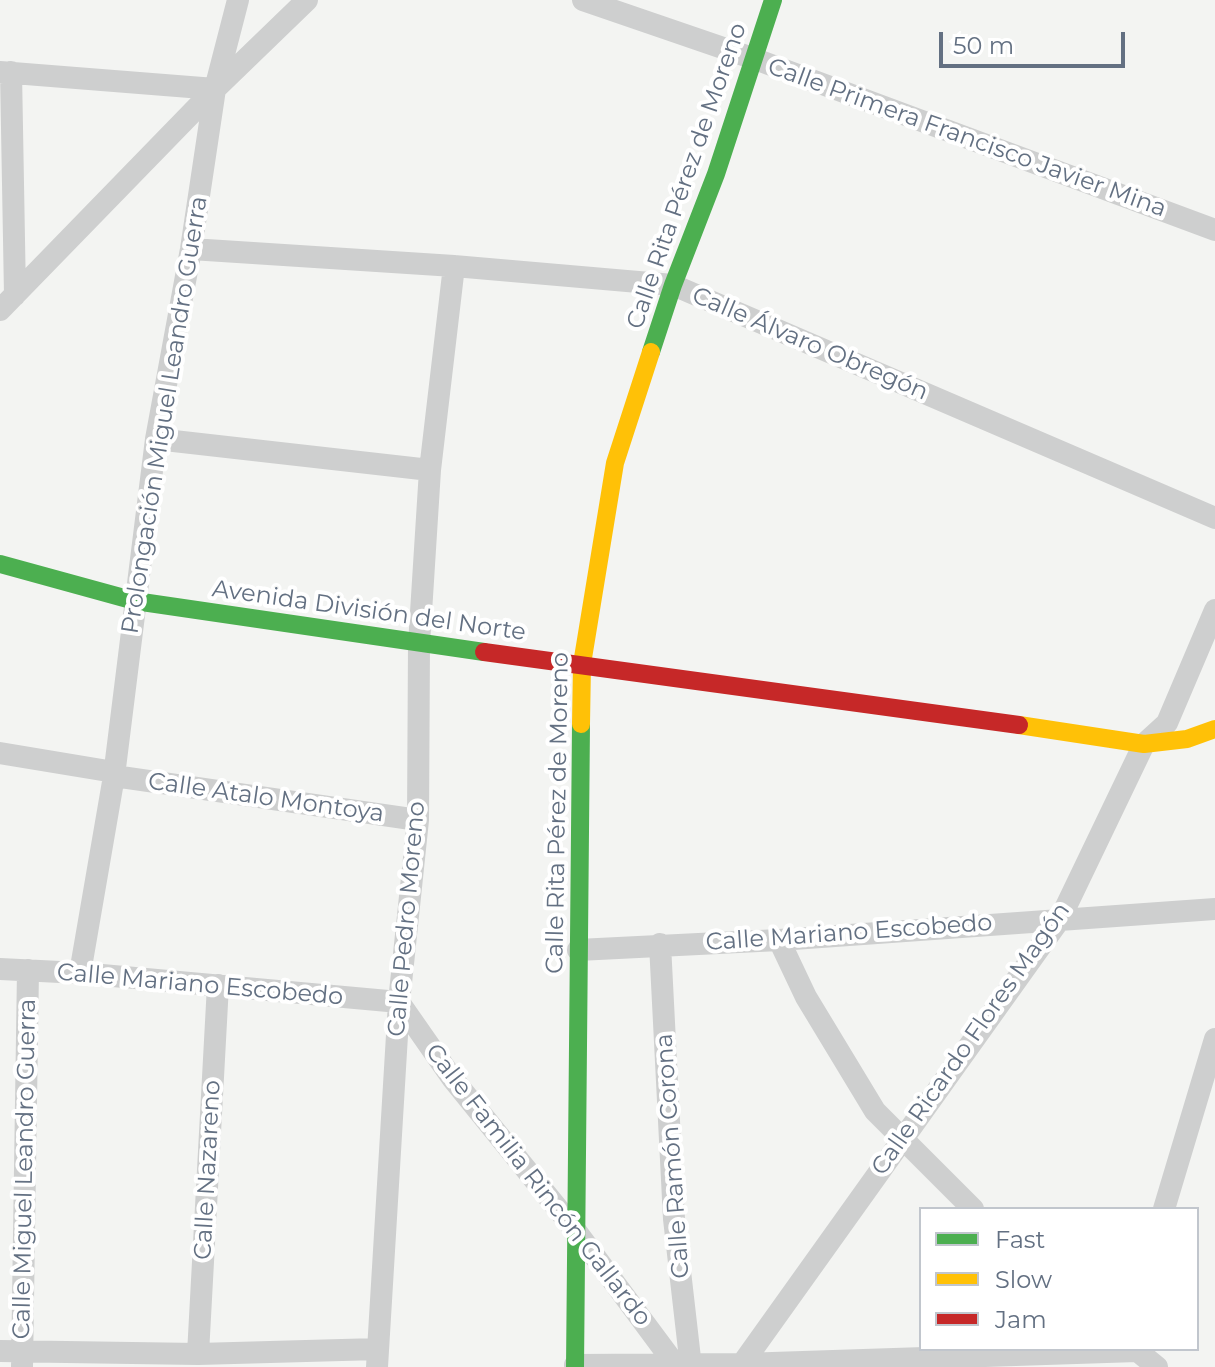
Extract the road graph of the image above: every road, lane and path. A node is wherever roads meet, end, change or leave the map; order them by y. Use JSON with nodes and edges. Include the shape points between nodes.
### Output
{"nodes":[{"id":1,"x":238,"y":0,"type":"edge"},
{"id":2,"x":307,"y":0,"type":"edge"},
{"id":3,"x":583,"y":0,"type":"edge"},
{"id":4,"x":773,"y":0,"type":"edge"},
{"id":5,"x":755,"y":59,"type":"junction"},
{"id":6,"x":6,"y":72,"type":"edge"},
{"id":7,"x":215,"y":89,"type":"junction"},
{"id":8,"x":1215,"y":230,"type":"edge"},
{"id":9,"x":191,"y":249,"type":"junction"},
{"id":10,"x":454,"y":266,"type":"junction"},
{"id":11,"x":673,"y":285,"type":"junction"},
{"id":12,"x":7,"y":302,"type":"edge"},
{"id":13,"x":156,"y":439,"type":"junction"},
{"id":14,"x":430,"y":470,"type":"junction"},
{"id":15,"x":1215,"y":518,"type":"edge"},
{"id":16,"x":0,"y":564,"type":"edge"},
{"id":17,"x":135,"y":601,"type":"junction"},
{"id":18,"x":1215,"y":610,"type":"edge"},
{"id":19,"x":419,"y":644,"type":"junction"},
{"id":20,"x":582,"y":664,"type":"junction"},
{"id":21,"x":1176,"y":721,"type":"junction"},
{"id":22,"x":1215,"y":729,"type":"edge"},
{"id":23,"x":1115,"y":738,"type":"junction"},
{"id":24,"x":1144,"y":744,"type":"junction"},
{"id":25,"x":0,"y":753,"type":"edge"},
{"id":26,"x":114,"y":774,"type":"junction"},
{"id":27,"x":418,"y":820,"type":"junction"},
{"id":28,"x":1215,"y":909,"type":"edge"},
{"id":29,"x":1060,"y":919,"type":"junction"},
{"id":30,"x":779,"y":940,"type":"junction"},
{"id":31,"x":660,"y":944,"type":"junction"},
{"id":32,"x":578,"y":950,"type":"junction"},
{"id":33,"x":0,"y":969,"type":"edge"},
{"id":34,"x":28,"y":970,"type":"junction"},
{"id":35,"x":80,"y":973,"type":"junction"},
{"id":36,"x":218,"y":985,"type":"junction"},
{"id":37,"x":399,"y":1002,"type":"junction"},
{"id":38,"x":1215,"y":1039,"type":"edge"},
{"id":39,"x":1206,"y":1104,"type":"edge"},
{"id":40,"x":904,"y":1139,"type":"junction"},
{"id":41,"x":971,"y":1207,"type":"edge"},
{"id":42,"x":1165,"y":1207,"type":"edge"},
{"id":43,"x":576,"y":1231,"type":"junction"},
{"id":44,"x":0,"y":1351,"type":"edge"},
{"id":45,"x":1110,"y":1351,"type":"edge"},
{"id":46,"x":1137,"y":1351,"type":"edge"},
{"id":47,"x":198,"y":1354,"type":"junction"},
{"id":48,"x":377,"y":1358,"type":"edge"},
{"id":49,"x":23,"y":1360,"type":"edge"},
{"id":50,"x":684,"y":1365,"type":"edge"},
{"id":51,"x":741,"y":1365,"type":"edge"},
{"id":52,"x":575,"y":1366,"type":"edge"},
{"id":53,"x":1157,"y":1367,"type":"edge"}],
"edges":[{"from":1,"to":7,"type":"street","name":"Prolongación Miguel Leandro Guerra"},
{"from":2,"to":7,"type":"street"},
{"from":3,"to":5,"type":"street","name":"Calle Primera Francisco Javier Mina"},
{"from":4,"to":5,"type":"street","name":"Calle Rita Pérez de Moreno"},
{"from":5,"to":8,"type":"street","name":"Calle Primera Francisco Javier Mina"},
{"from":5,"to":11,"type":"street","name":"Calle Rita Pérez de Moreno"},
{"from":6,"to":7,"type":"street"},
{"from":6,"to":12,"type":"street"},
{"from":7,"to":9,"type":"street","name":"Prolongación Miguel Leandro Guerra"},
{"from":7,"to":12,"type":"street"},
{"from":9,"to":10,"type":"street","name":"Calle Álvaro Obregón"},
{"from":9,"to":13,"type":"street","name":"Prolongación Miguel Leandro Guerra"},
{"from":10,"to":11,"type":"street","name":"Calle Álvaro Obregón"},
{"from":10,"to":14,"type":"street","name":"Calle Pedro Moreno"},
{"from":11,"to":15,"type":"street","name":"Calle Álvaro Obregón"},
{"from":11,"to":20,"type":"street","name":"Calle Rita Pérez de Moreno","via":[[615,463]]},
{"from":13,"to":14,"type":"street"},
{"from":13,"to":17,"type":"street","name":"Prolongación Miguel Leandro Guerra"},
{"from":14,"to":19,"type":"street","name":"Calle Pedro Moreno"},
{"from":16,"to":17,"type":"street","name":"Avenida División del Norte"},
{"from":17,"to":19,"type":"street","name":"Avenida División del Norte"},
{"from":17,"to":26,"type":"street","name":"Prolongación Miguel Leandro Guerra"},
{"from":18,"to":21,"type":"street","name":"Calle Ricardo Flores Magón"},
{"from":19,"to":20,"type":"street","name":"Avenida División del Norte"},
{"from":19,"to":27,"type":"street","name":"Calle Pedro Moreno"},
{"from":20,"to":23,"type":"street","name":"Avenida División del Norte"},
{"from":20,"to":32,"type":"street","name":"Calle Rita Pérez de Moreno"},
{"from":21,"to":23,"type":"street","name":"Avenida División del Norte"},
{"from":21,"to":24,"type":"street","name":"Calle Ricardo Flores Magón"},
{"from":22,"to":24,"type":"street","name":"Avenida División del Norte"},
{"from":23,"to":24,"type":"street","name":"Avenida División del Norte"},
{"from":24,"to":29,"type":"street","name":"Calle Ricardo Flores Magón"},
{"from":25,"to":26,"type":"street","name":"Calle Atalo Montoya"},
{"from":26,"to":27,"type":"street","name":"Calle Atalo Montoya"},
{"from":26,"to":35,"type":"street","name":"Prolongación Miguel Leandro Guerra"},
{"from":27,"to":37,"type":"street","name":"Calle Pedro Moreno"},
{"from":28,"to":29,"type":"street","name":"Calle Mariano Escobedo"},
{"from":29,"to":30,"type":"street","name":"Calle Mariano Escobedo"},
{"from":29,"to":40,"type":"street","name":"Calle Ricardo Flores Magón"},
{"from":30,"to":31,"type":"street","name":"Calle Mariano Escobedo"},
{"from":30,"to":40,"type":"street","via":[[806,997],[875,1111]]},
{"from":31,"to":32,"type":"street","name":"Calle Mariano Escobedo"},
{"from":31,"to":50,"type":"street","name":"Calle Ramón Corona"},
{"from":32,"to":43,"type":"street","name":"Calle Rita Pérez de Moreno"},
{"from":33,"to":34,"type":"street","name":"Calle Mariano Escobedo"},
{"from":34,"to":35,"type":"street","name":"Calle Mariano Escobedo"},
{"from":34,"to":49,"type":"street","name":"Calle Miguel Leandro Guerra"},
{"from":35,"to":36,"type":"street","name":"Calle Mariano Escobedo"},
{"from":36,"to":37,"type":"street","name":"Calle Mariano Escobedo"},
{"from":36,"to":47,"type":"street","name":"Calle Nazareno"},
{"from":37,"to":43,"type":"street","name":"Calle Familia Rincón Gallardo","via":[[452,1078]]},
{"from":37,"to":48,"type":"street","name":"Calle Pedro Moreno"},
{"from":38,"to":39,"type":"street"},
{"from":39,"to":42,"type":"street"},
{"from":40,"to":41,"type":"street"},
{"from":40,"to":51,"type":"street","name":"Calle Ricardo Flores Magón"},
{"from":43,"to":50,"type":"street","name":"Calle Familia Rincón Gallardo"},
{"from":43,"to":52,"type":"street","name":"Calle Rita Pérez de Moreno"},
{"from":44,"to":49,"type":"street"},
{"from":45,"to":51,"type":"street"},
{"from":46,"to":53,"type":"street"},
{"from":47,"to":48,"type":"street"},
{"from":47,"to":49,"type":"street"},
{"from":50,"to":51,"type":"street"},
{"from":50,"to":52,"type":"street"}]}
